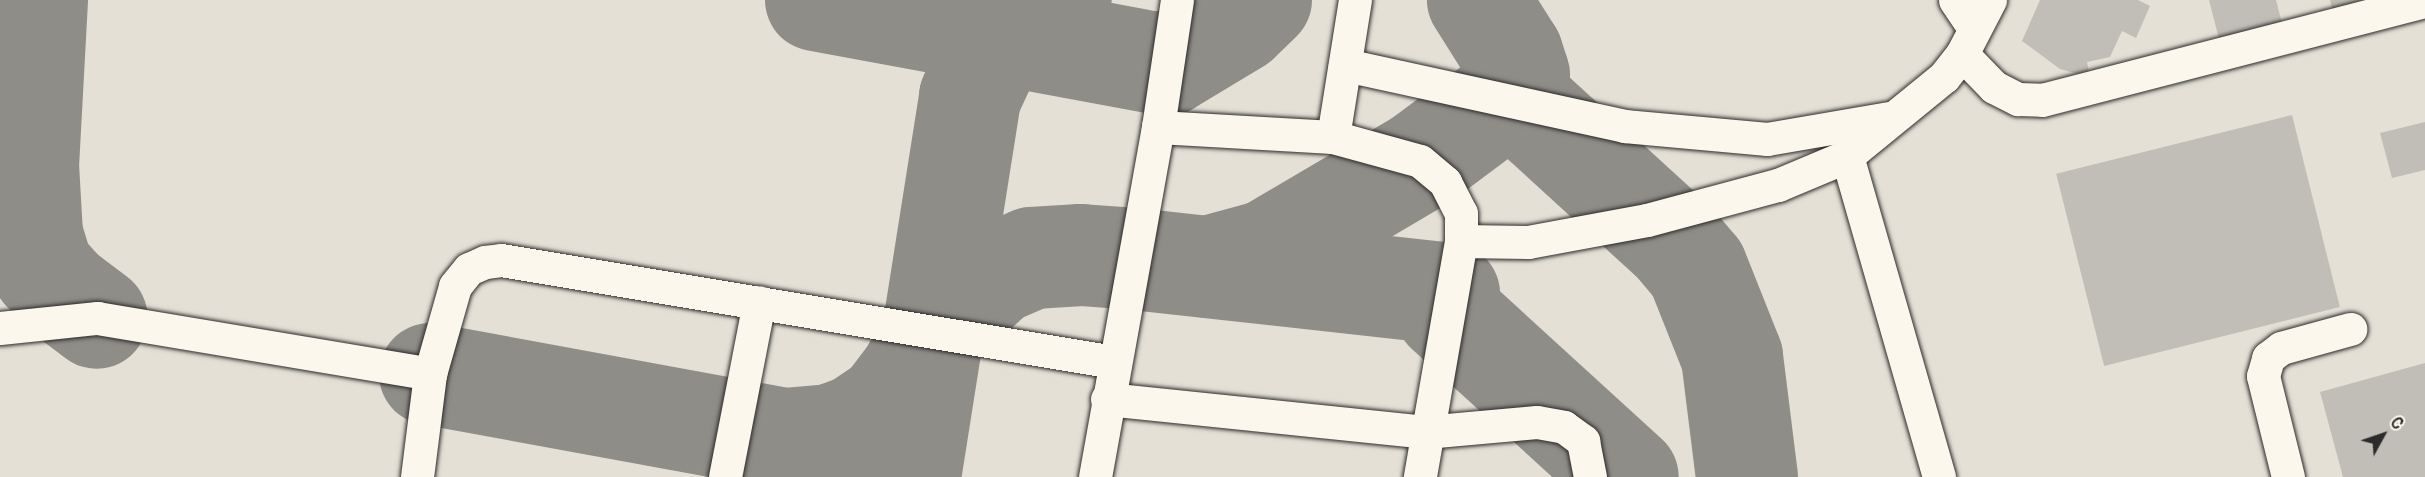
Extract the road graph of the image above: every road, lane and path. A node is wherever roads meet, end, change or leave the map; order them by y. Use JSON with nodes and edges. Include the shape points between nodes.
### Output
{"nodes":[{"id":1,"x":1177,"y":0,"type":"edge"},
{"id":2,"x":1355,"y":0,"type":"edge"},
{"id":3,"x":1955,"y":0,"type":"edge"},
{"id":4,"x":1990,"y":0,"type":"edge"},
{"id":5,"x":2425,"y":1,"type":"edge"},
{"id":6,"x":1968,"y":41,"type":"junction"},
{"id":7,"x":1345,"y":65,"type":"junction"},
{"id":8,"x":1900,"y":115,"type":"junction"},
{"id":9,"x":1158,"y":127,"type":"junction"},
{"id":10,"x":1333,"y":137,"type":"junction"},
{"id":11,"x":1847,"y":156,"type":"junction"},
{"id":12,"x":1461,"y":241,"type":"junction"},
{"id":13,"x":759,"y":302,"type":"junction"},
{"id":14,"x":0,"y":328,"type":"edge"},
{"id":15,"x":2350,"y":329,"type":"dead end"},
{"id":16,"x":1114,"y":362,"type":"junction"},
{"id":17,"x":430,"y":374,"type":"junction"},
{"id":18,"x":1107,"y":399,"type":"junction"},
{"id":19,"x":1425,"y":432,"type":"junction"},
{"id":20,"x":417,"y":477,"type":"edge"},
{"id":21,"x":724,"y":477,"type":"edge"},
{"id":22,"x":1095,"y":477,"type":"edge"},
{"id":23,"x":1420,"y":477,"type":"edge"},
{"id":24,"x":1590,"y":477,"type":"edge"},
{"id":25,"x":1939,"y":477,"type":"edge"},
{"id":26,"x":2288,"y":477,"type":"edge"}],
"edges":[{"from":1,"to":9,"type":"lane"},
{"from":2,"to":7,"type":"lane"},
{"from":3,"to":6,"type":"lane"},
{"from":4,"to":6,"type":"lane"},
{"from":5,"to":6,"type":"lane","via":[[2042,100],[2018,99],[1994,87]]},
{"from":6,"to":8,"type":"lane","via":[[1928,93]]},
{"from":7,"to":8,"type":"lane","via":[[1635,128],[1767,139]]},
{"from":7,"to":10,"type":"lane"},
{"from":8,"to":11,"type":"lane"},
{"from":9,"to":10,"type":"lane"},
{"from":9,"to":16,"type":"lane"},
{"from":10,"to":12,"type":"lane","via":[[1420,161],[1445,182],[1456,203],[1461,213]]},
{"from":11,"to":12,"type":"lane","via":[[1778,185],[1647,220],[1528,242]]},
{"from":11,"to":25,"type":"lane"},
{"from":12,"to":19,"type":"lane"},
{"from":13,"to":16,"type":"lane"},
{"from":13,"to":17,"type":"lane","via":[[501,260],[485,262],[469,270],[455,286]]},
{"from":13,"to":21,"type":"lane"},
{"from":14,"to":17,"type":"lane","via":[[97,318]]},
{"from":15,"to":26,"type":"lane","via":[[2281,348],[2268,358],[2263,376]]},
{"from":16,"to":18,"type":"lane"},
{"from":17,"to":20,"type":"lane"},
{"from":18,"to":19,"type":"lane"},
{"from":18,"to":22,"type":"lane"},
{"from":19,"to":23,"type":"lane"},
{"from":19,"to":24,"type":"lane","via":[[1537,422],[1564,427],[1583,441]]}]}
